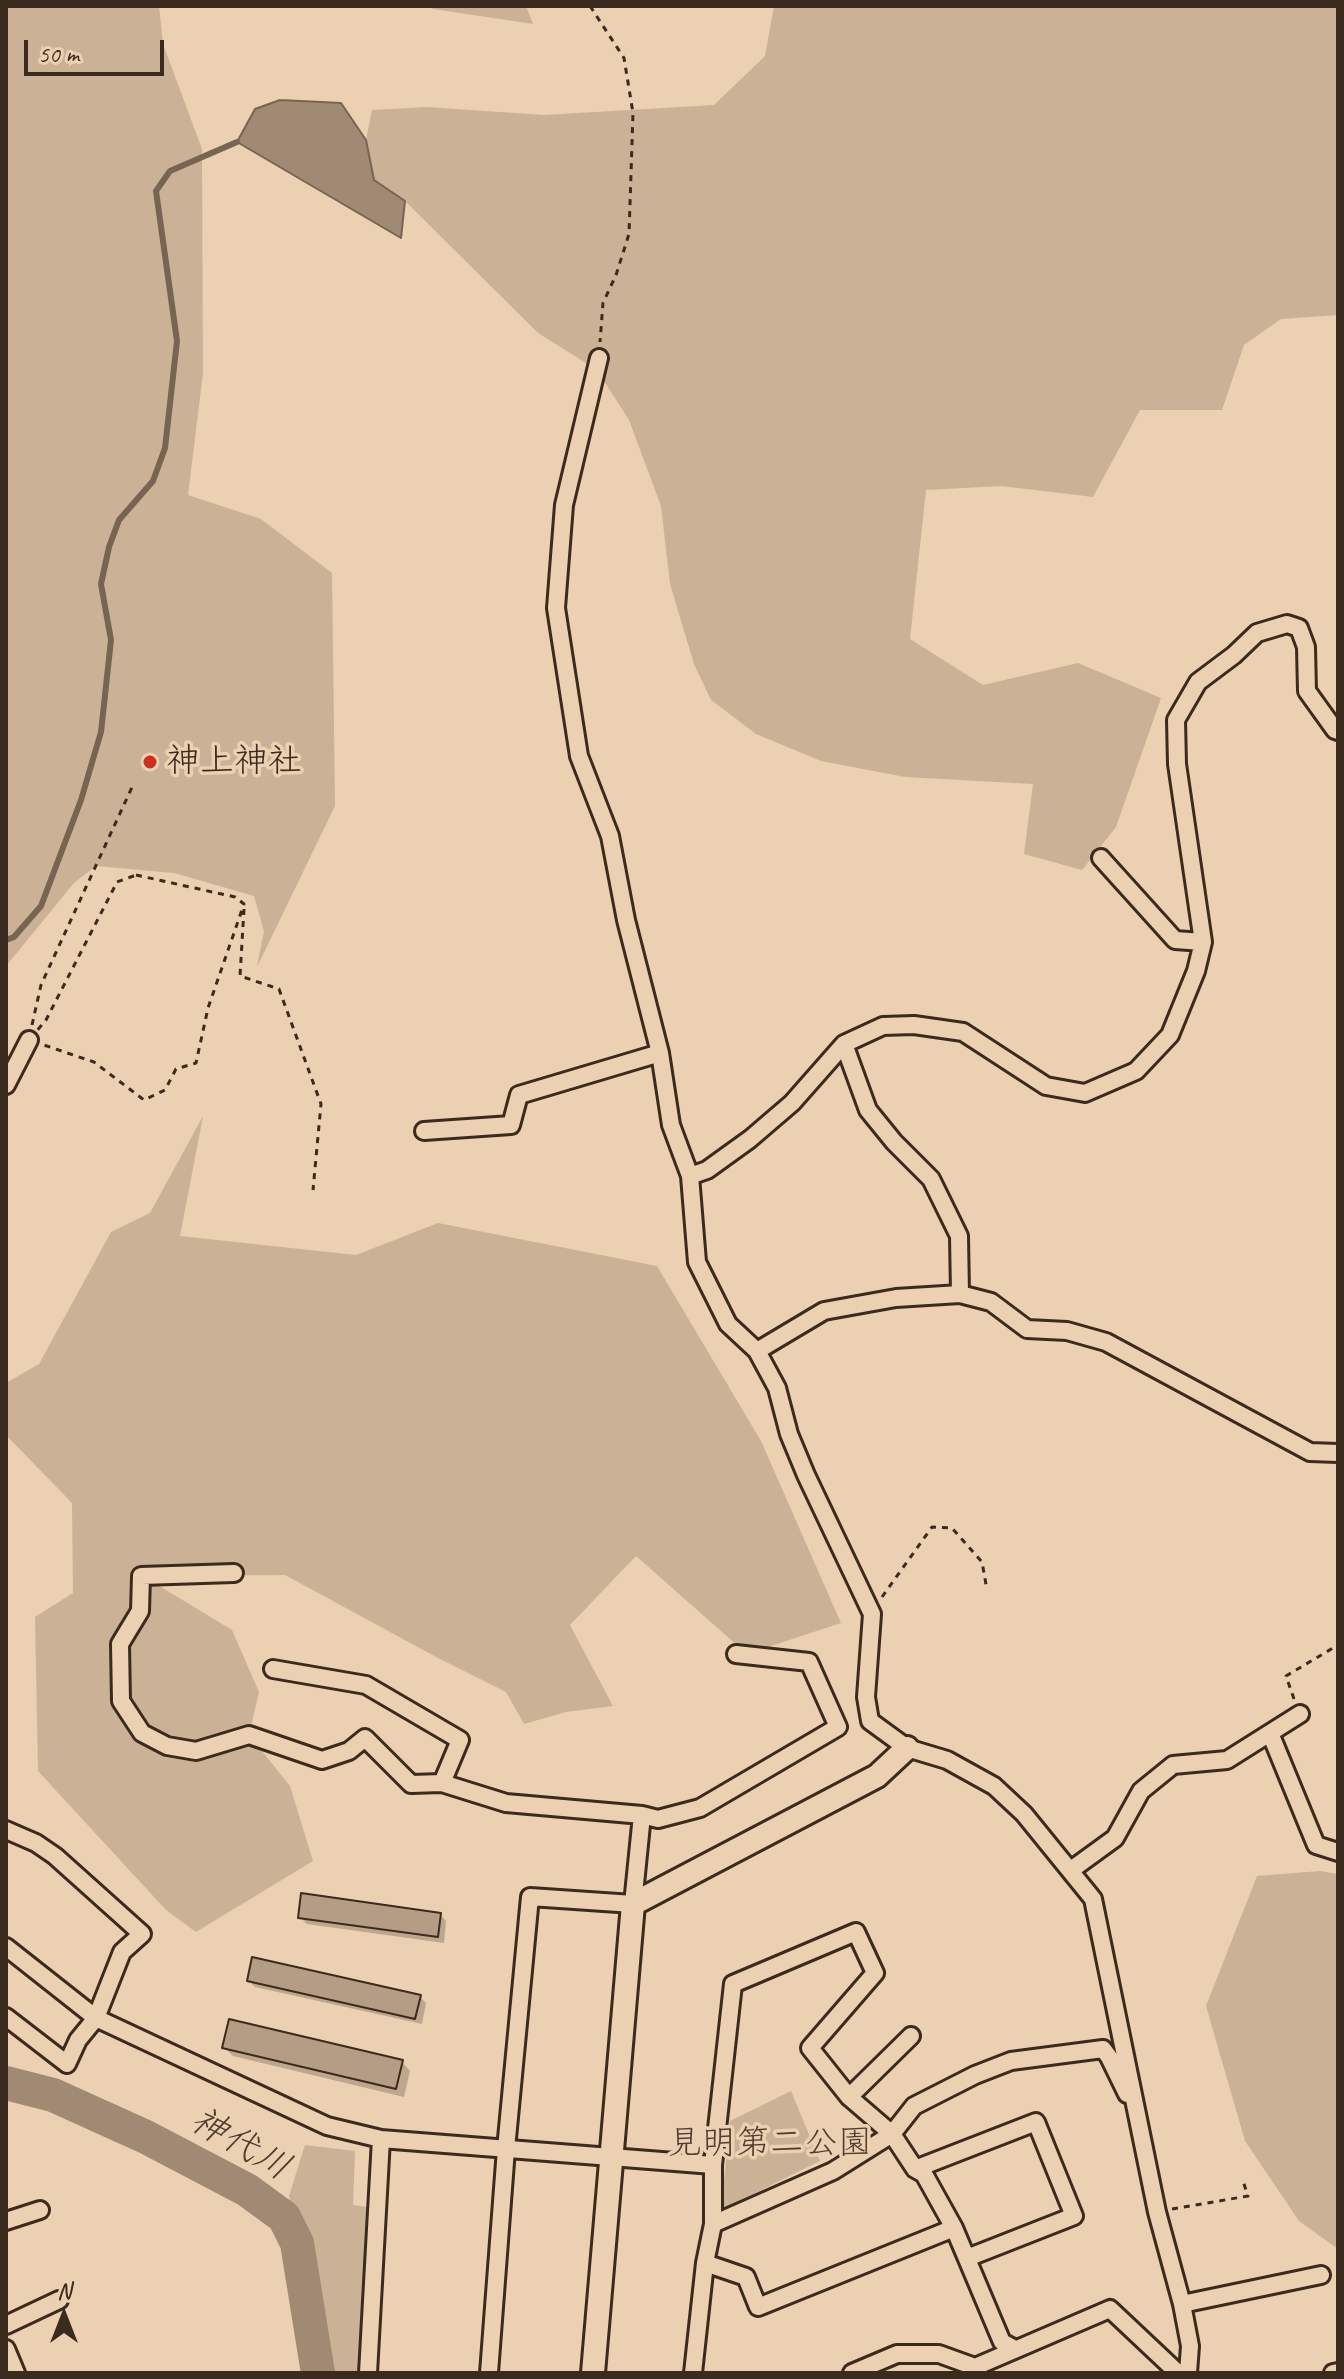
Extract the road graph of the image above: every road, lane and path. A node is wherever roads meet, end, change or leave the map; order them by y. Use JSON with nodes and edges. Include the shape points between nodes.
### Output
{"nodes":[{"id":1,"x":590,"y":6,"type":"edge"},
{"id":2,"x":599,"y":358,"type":"joint"},
{"id":3,"x":1338,"y":731,"type":"edge"},
{"id":4,"x":133,"y":785,"type":"dead end"},
{"id":5,"x":1101,"y":858,"type":"dead end"},
{"id":6,"x":244,"y":904,"type":"junction"},
{"id":7,"x":1203,"y":942,"type":"junction"},
{"id":8,"x":29,"y":1040,"type":"junction"},
{"id":9,"x":844,"y":1044,"type":"junction"},
{"id":10,"x":660,"y":1053,"type":"junction"},
{"id":11,"x":6,"y":1085,"type":"edge"},
{"id":12,"x":424,"y":1131,"type":"dead end"},
{"id":13,"x":690,"y":1176,"type":"junction"},
{"id":14,"x":313,"y":1190,"type":"dead end"},
{"id":15,"x":960,"y":1294,"type":"junction"},
{"id":16,"x":757,"y":1351,"type":"junction"},
{"id":17,"x":1338,"y":1453,"type":"edge"},
{"id":18,"x":234,"y":1573,"type":"dead end"},
{"id":19,"x":987,"y":1590,"type":"dead end"},
{"id":20,"x":872,"y":1614,"type":"junction"},
{"id":21,"x":1338,"y":1645,"type":"edge"},
{"id":22,"x":736,"y":1654,"type":"dead end"},
{"id":23,"x":273,"y":1669,"type":"dead end"},
{"id":24,"x":1300,"y":1714,"type":"joint"},
{"id":25,"x":1270,"y":1733,"type":"junction"},
{"id":26,"x":907,"y":1748,"type":"junction"},
{"id":27,"x":442,"y":1783,"type":"junction"},
{"id":28,"x":642,"y":1815,"type":"junction"},
{"id":29,"x":6,"y":1830,"type":"edge"},
{"id":30,"x":1338,"y":1852,"type":"edge"},
{"id":31,"x":1071,"y":1870,"type":"junction"},
{"id":32,"x":633,"y":1904,"type":"junction"},
{"id":33,"x":6,"y":1947,"type":"edge"},
{"id":34,"x":6,"y":2017,"type":"edge"},
{"id":35,"x":96,"y":2018,"type":"junction"},
{"id":36,"x":911,"y":2036,"type":"dead end"},
{"id":37,"x":849,"y":2097,"type":"junction"},
{"id":38,"x":1138,"y":2118,"type":"junction"},
{"id":39,"x":892,"y":2134,"type":"junction"},
{"id":40,"x":381,"y":2139,"type":"junction"},
{"id":41,"x":506,"y":2149,"type":"junction"},
{"id":42,"x":612,"y":2158,"type":"junction"},
{"id":43,"x":713,"y":2165,"type":"junction"},
{"id":44,"x":915,"y":2169,"type":"junction"},
{"id":45,"x":1243,"y":2181,"type":"dead end"},
{"id":46,"x":40,"y":2210,"type":"dead end"},
{"id":47,"x":1157,"y":2212,"type":"junction"},
{"id":48,"x":6,"y":2221,"type":"edge"},
{"id":49,"x":713,"y":2224,"type":"junction"},
{"id":50,"x":954,"y":2228,"type":"junction"},
{"id":51,"x":967,"y":2258,"type":"junction"},
{"id":52,"x":705,"y":2263,"type":"junction"},
{"id":53,"x":1321,"y":2275,"type":"dead end"},
{"id":54,"x":59,"y":2300,"type":"dead end"},
{"id":55,"x":1182,"y":2304,"type":"junction"},
{"id":56,"x":6,"y":2325,"type":"edge"},
{"id":57,"x":6,"y":2349,"type":"edge"},
{"id":58,"x":1015,"y":2349,"type":"junction"},
{"id":59,"x":16,"y":2373,"type":"edge"},
{"id":60,"x":368,"y":2373,"type":"edge"},
{"id":61,"x":489,"y":2373,"type":"edge"},
{"id":62,"x":593,"y":2373,"type":"edge"},
{"id":63,"x":693,"y":2373,"type":"edge"},
{"id":64,"x":852,"y":2373,"type":"edge"},
{"id":65,"x":1178,"y":2373,"type":"edge"},
{"id":66,"x":1188,"y":2373,"type":"edge"}],
"edges":[{"from":1,"to":2,"type":"path","via":[[624,58],[633,113],[629,234],[603,303]]},
{"from":2,"to":10,"type":"street","via":[[564,505],[556,608],[579,756],[610,836]]},
{"from":3,"to":7,"type":"street","via":[[1307,691],[1306,647],[1299,628],[1287,624],[1257,633],[1198,682],[1176,720],[1177,764]]},
{"from":4,"to":8,"type":"path","via":[[41,985]]},
{"from":5,"to":7,"type":"street","via":[[1175,940]]},
{"from":6,"to":8,"type":"path","via":[[235,897],[136,875],[117,882],[46,1020]]},
{"from":6,"to":8,"type":"path","via":[[208,1008],[196,1063],[176,1069],[165,1090],[144,1100],[94,1062]]},
{"from":6,"to":14,"type":"path","via":[[240,976],[279,989],[321,1104]]},
{"from":7,"to":9,"type":"street","via":[[1170,1035],[1136,1071],[1085,1093],[1046,1086],[963,1032],[883,1026]]},
{"from":8,"to":11,"type":"street"},
{"from":9,"to":13,"type":"street","via":[[792,1103],[707,1170]]},
{"from":9,"to":15,"type":"street","via":[[868,1110],[931,1179],[959,1236]]},
{"from":10,"to":12,"type":"street","via":[[519,1095],[511,1125]]},
{"from":10,"to":13,"type":"street","via":[[671,1125]]},
{"from":13,"to":16,"type":"street","via":[[697,1262],[728,1324]]},
{"from":15,"to":16,"type":"street","via":[[824,1311]]},
{"from":15,"to":17,"type":"street","via":[[991,1302],[1027,1329],[1067,1331],[1106,1342],[1310,1452]]},
{"from":16,"to":20,"type":"street","via":[[777,1388],[806,1475]]},
{"from":18,"to":27,"type":"street","via":[[141,1576],[140,1611],[120,1644],[121,1701],[142,1733],[167,1746],[196,1751],[249,1735],[322,1760],[349,1751],[365,1738],[411,1784]]},
{"from":19,"to":20,"type":"path","via":[[982,1562],[952,1528],[932,1527]]},
{"from":20,"to":26,"type":"street","via":[[866,1697],[870,1721]]},
{"from":21,"to":24,"type":"path","via":[[1286,1676]]},
{"from":22,"to":28,"type":"street","via":[[809,1662],[838,1727],[700,1808],[658,1819]]},
{"from":23,"to":27,"type":"street","via":[[366,1685],[460,1740]]},
{"from":24,"to":25,"type":"street"},
{"from":25,"to":30,"type":"street","via":[[1316,1845]]},
{"from":25,"to":31,"type":"street","via":[[1227,1760],[1173,1765],[1141,1791],[1115,1838]]},
{"from":26,"to":31,"type":"street","via":[[947,1760],[994,1786]]},
{"from":26,"to":32,"type":"street","via":[[877,1776]]},
{"from":27,"to":28,"type":"street","via":[[506,1803]]},
{"from":28,"to":32,"type":"street"},
{"from":29,"to":35,"type":"street","via":[[55,1856],[142,1934],[122,1952]]},
{"from":31,"to":38,"type":"street","via":[[1093,1899]]},
{"from":32,"to":41,"type":"street","via":[[530,1897]]},
{"from":32,"to":42,"type":"street"},
{"from":33,"to":35,"type":"street"},
{"from":34,"to":35,"type":"street","via":[[67,2064]]},
{"from":35,"to":40,"type":"street","via":[[327,2126]]},
{"from":36,"to":37,"type":"street"},
{"from":37,"to":39,"type":"street"},
{"from":37,"to":43,"type":"street","via":[[810,2048],[875,1973],[856,1932],[733,1984]]},
{"from":38,"to":39,"type":"street","via":[[1109,2057],[1103,2049],[1093,2048],[1011,2061],[975,2075],[914,2106]]},
{"from":38,"to":47,"type":"street"},
{"from":39,"to":44,"type":"street"},
{"from":39,"to":49,"type":"street","via":[[833,2171]]},
{"from":40,"to":41,"type":"street"},
{"from":40,"to":60,"type":"street"},
{"from":41,"to":42,"type":"street"},
{"from":41,"to":61,"type":"street"},
{"from":42,"to":43,"type":"street"},
{"from":42,"to":62,"type":"street"},
{"from":43,"to":49,"type":"street"},
{"from":44,"to":50,"type":"street","via":[[924,2174]]},
{"from":44,"to":51,"type":"street","via":[[1036,2122],[1074,2216]]},
{"from":45,"to":47,"type":"path","via":[[1248,2196]]},
{"from":46,"to":48,"type":"street"},
{"from":47,"to":55,"type":"street"},
{"from":49,"to":52,"type":"street"},
{"from":50,"to":51,"type":"street"},
{"from":50,"to":52,"type":"street","via":[[758,2307],[746,2277]]},
{"from":51,"to":58,"type":"street","via":[[1002,2342]]},
{"from":52,"to":63,"type":"street"},
{"from":53,"to":55,"type":"street"},
{"from":54,"to":56,"type":"street"},
{"from":55,"to":66,"type":"street","via":[[1190,2346]]},
{"from":57,"to":59,"type":"street"},
{"from":58,"to":64,"type":"street","via":[[975,2367],[939,2354],[897,2354]]},
{"from":58,"to":65,"type":"street","via":[[1110,2309]]}]}
